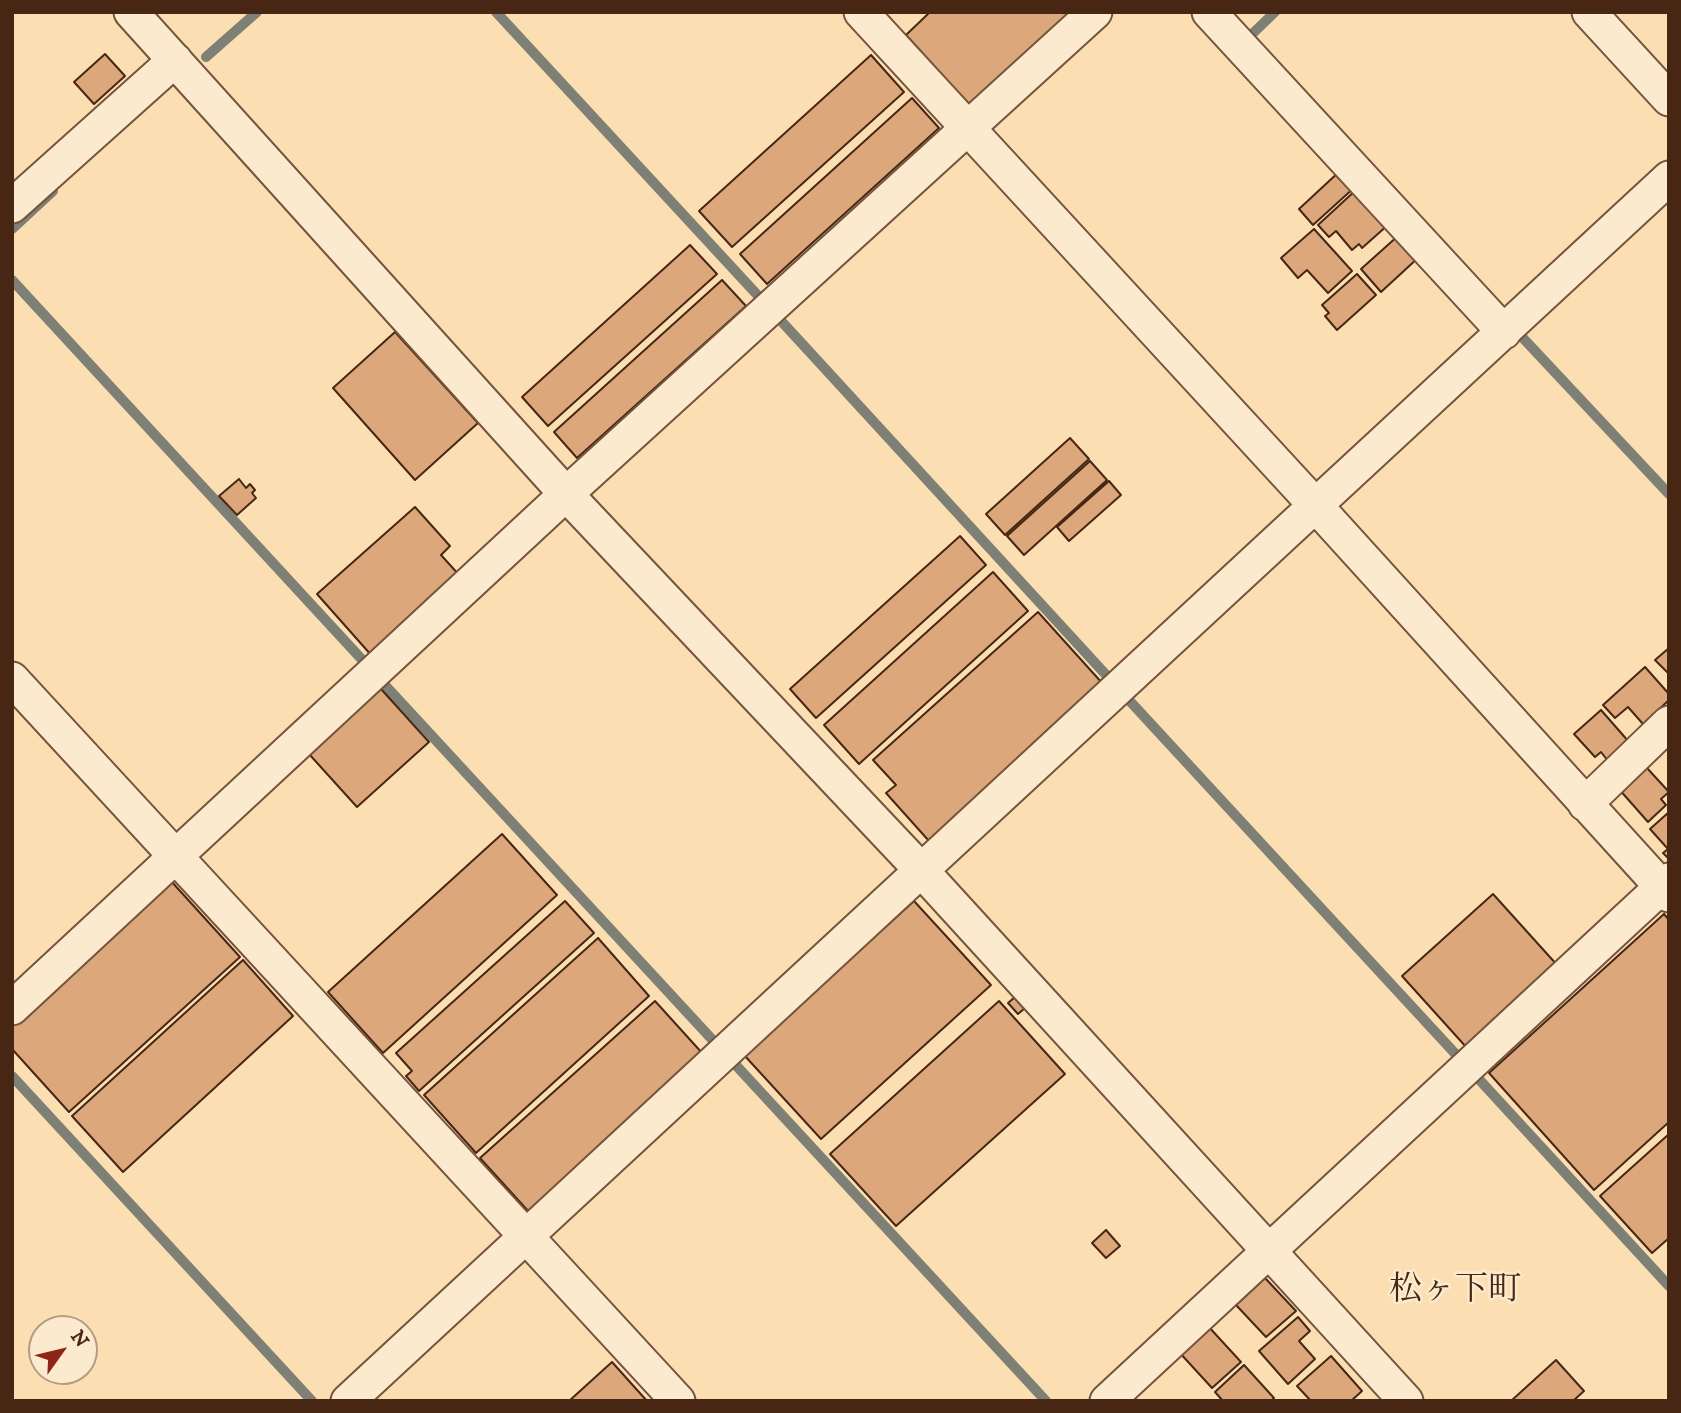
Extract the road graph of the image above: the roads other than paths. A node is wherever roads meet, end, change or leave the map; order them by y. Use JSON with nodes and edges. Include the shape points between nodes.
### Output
{"nodes":[{"id":1,"x":131,"y":12,"type":"edge"},
{"id":2,"x":861,"y":12,"type":"edge"},
{"id":3,"x":1095,"y":12,"type":"edge"},
{"id":4,"x":1209,"y":12,"type":"edge"},
{"id":5,"x":1589,"y":12,"type":"edge"},
{"id":6,"x":175,"y":60,"type":"junction"},
{"id":7,"x":1669,"y":99,"type":"edge"},
{"id":8,"x":968,"y":128,"type":"junction"},
{"id":9,"x":1669,"y":178,"type":"edge"},
{"id":10,"x":12,"y":206,"type":"edge"},
{"id":11,"x":1504,"y":332,"type":"junction"},
{"id":12,"x":566,"y":494,"type":"junction"},
{"id":13,"x":1316,"y":506,"type":"junction"},
{"id":14,"x":12,"y":679,"type":"edge"},
{"id":15,"x":1669,"y":723,"type":"edge"},
{"id":16,"x":1585,"y":804,"type":"junction"},
{"id":17,"x":177,"y":856,"type":"junction"},
{"id":18,"x":921,"y":870,"type":"junction"},
{"id":19,"x":1666,"y":887,"type":"edge"},
{"id":20,"x":12,"y":1008,"type":"edge"},
{"id":21,"x":528,"y":1237,"type":"junction"},
{"id":22,"x":1269,"y":1250,"type":"junction"},
{"id":23,"x":348,"y":1401,"type":"edge"},
{"id":24,"x":678,"y":1401,"type":"edge"},
{"id":25,"x":1107,"y":1401,"type":"edge"},
{"id":26,"x":1406,"y":1401,"type":"edge"}],
"edges":[{"from":1,"to":6,"type":"street"},
{"from":2,"to":8,"type":"street"},
{"from":3,"to":8,"type":"street"},
{"from":4,"to":11,"type":"street"},
{"from":5,"to":7,"type":"street"},
{"from":6,"to":10,"type":"street"},
{"from":6,"to":12,"type":"street"},
{"from":8,"to":12,"type":"street"},
{"from":8,"to":13,"type":"street"},
{"from":9,"to":11,"type":"street"},
{"from":11,"to":13,"type":"street"},
{"from":12,"to":17,"type":"street"},
{"from":12,"to":18,"type":"street"},
{"from":13,"to":16,"type":"street"},
{"from":13,"to":18,"type":"street"},
{"from":14,"to":17,"type":"street"},
{"from":15,"to":16,"type":"street"},
{"from":16,"to":19,"type":"street"},
{"from":17,"to":20,"type":"street"},
{"from":17,"to":21,"type":"street"},
{"from":18,"to":21,"type":"street"},
{"from":18,"to":22,"type":"street"},
{"from":19,"to":22,"type":"street"},
{"from":21,"to":23,"type":"street"},
{"from":21,"to":24,"type":"street"},
{"from":22,"to":25,"type":"street"},
{"from":22,"to":26,"type":"street"}]}
